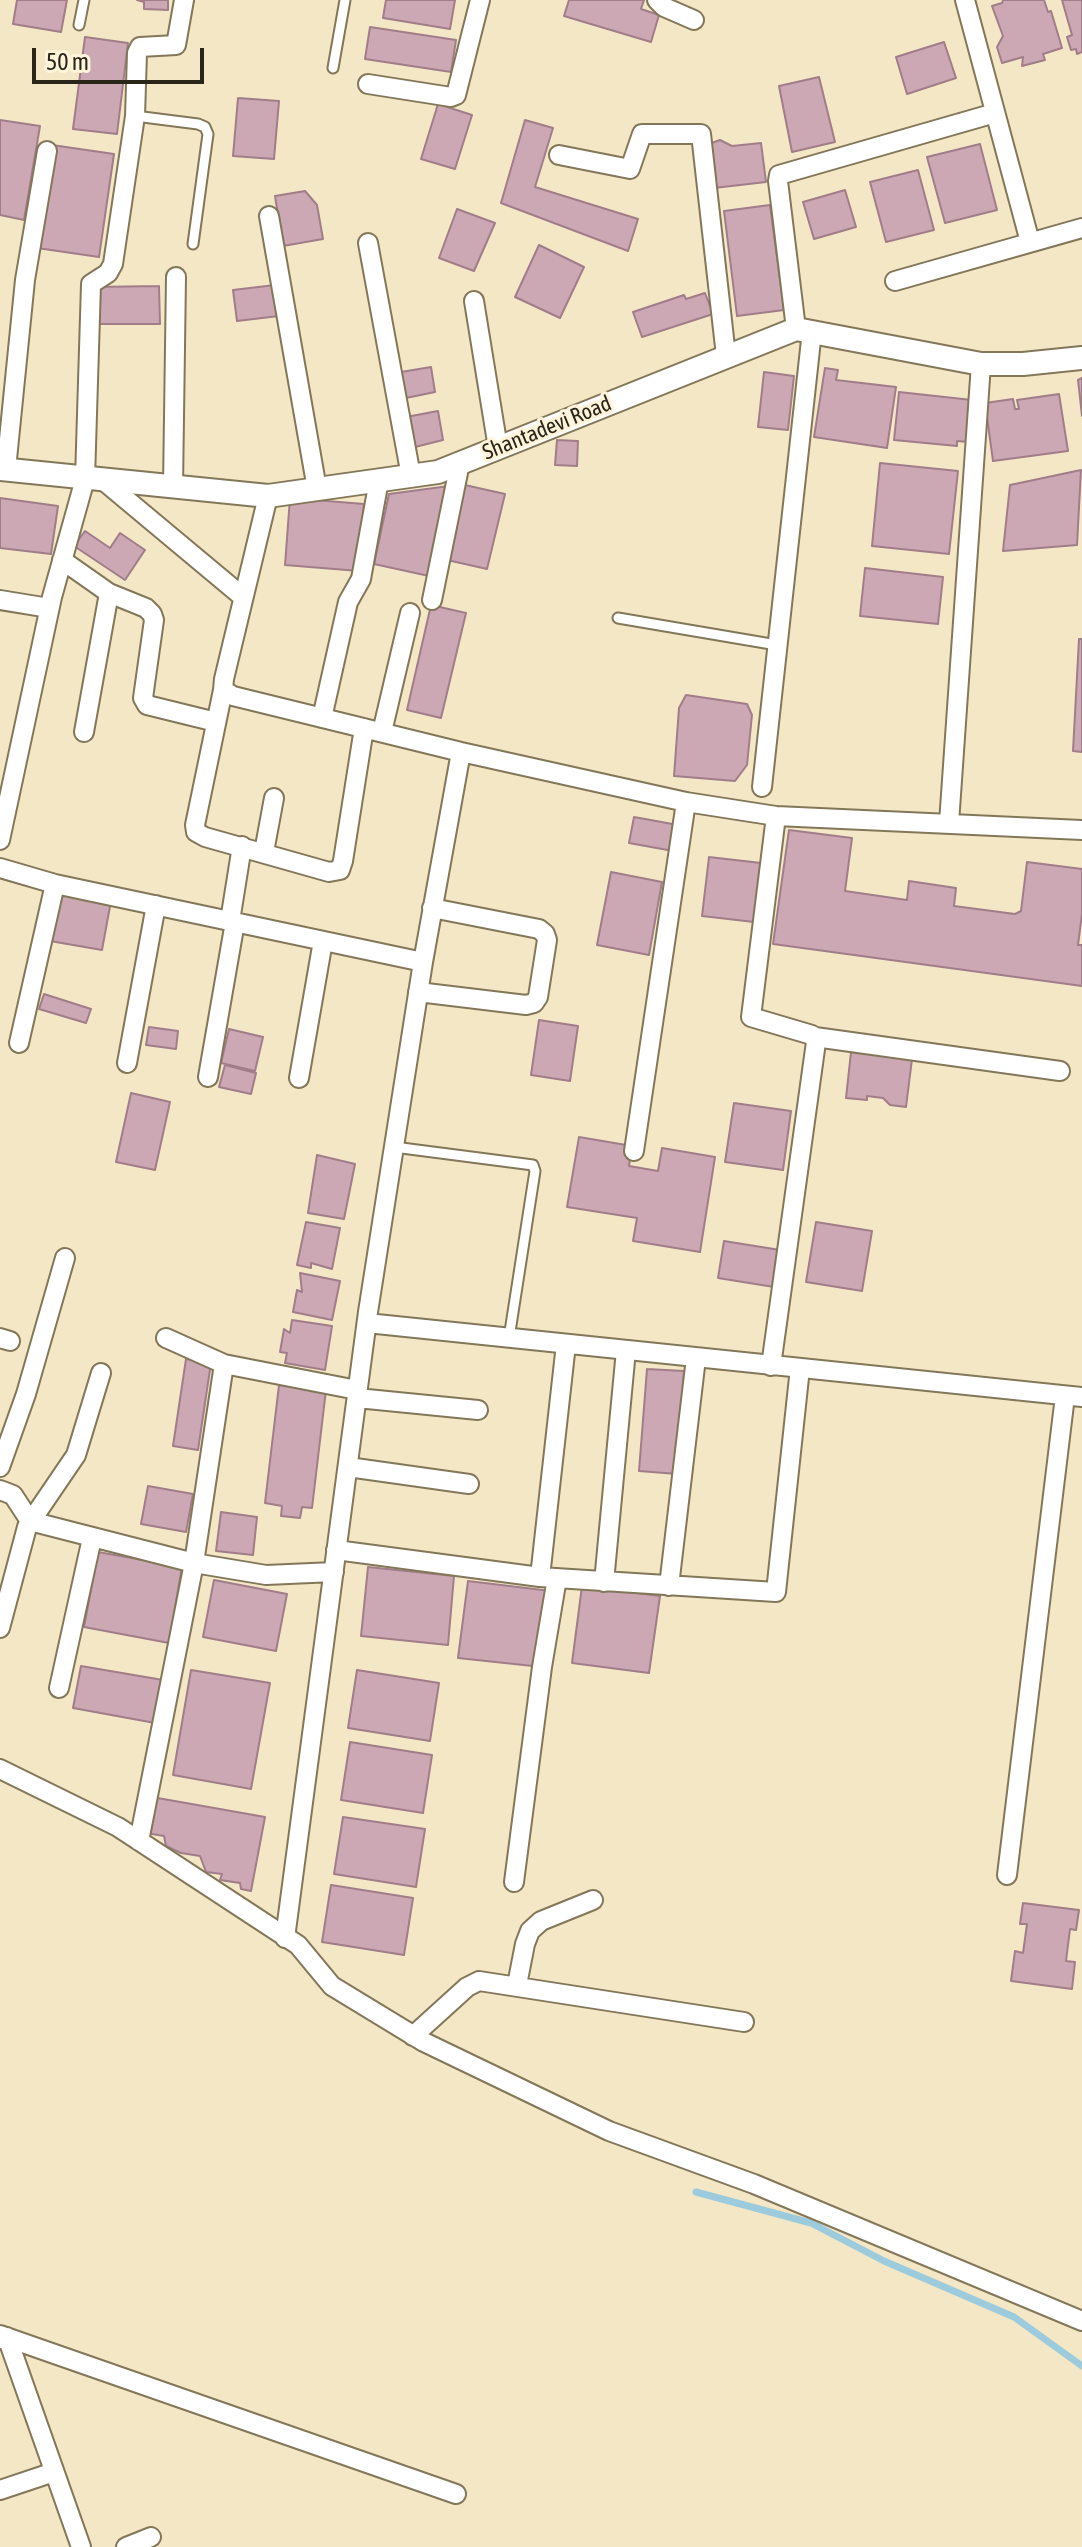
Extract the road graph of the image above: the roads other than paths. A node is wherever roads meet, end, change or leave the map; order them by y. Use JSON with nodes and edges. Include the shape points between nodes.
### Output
{"nodes":[{"id":1,"x":84,"y":0,"type":"edge"},
{"id":2,"x":184,"y":0,"type":"edge"},
{"id":3,"x":345,"y":0,"type":"edge"},
{"id":4,"x":480,"y":0,"type":"edge"},
{"id":5,"x":657,"y":0,"type":"edge"},
{"id":6,"x":965,"y":0,"type":"edge"},
{"id":7,"x":694,"y":20,"type":"dead end"},
{"id":8,"x":79,"y":25,"type":"dead end"},
{"id":9,"x":333,"y":68,"type":"dead end"},
{"id":10,"x":368,"y":84,"type":"dead end"},
{"id":11,"x":995,"y":113,"type":"junction"},
{"id":12,"x":135,"y":116,"type":"junction"},
{"id":13,"x":47,"y":151,"type":"dead end"},
{"id":14,"x":559,"y":155,"type":"dead end"},
{"id":15,"x":269,"y":216,"type":"dead end"},
{"id":16,"x":1082,"y":228,"type":"edge"},
{"id":17,"x":1030,"y":242,"type":"junction"},
{"id":18,"x":368,"y":243,"type":"dead end"},
{"id":19,"x":193,"y":244,"type":"dead end"},
{"id":20,"x":176,"y":277,"type":"dead end"},
{"id":21,"x":895,"y":281,"type":"dead end"},
{"id":22,"x":474,"y":301,"type":"dead end"},
{"id":23,"x":804,"y":330,"type":"junction"},
{"id":24,"x":726,"y":356,"type":"junction"},
{"id":25,"x":1082,"y":358,"type":"edge"},
{"id":26,"x":981,"y":364,"type":"junction"},
{"id":27,"x":498,"y":448,"type":"junction"},
{"id":28,"x":460,"y":463,"type":"junction"},
{"id":29,"x":3,"y":469,"type":"edge"},
{"id":30,"x":411,"y":476,"type":"junction"},
{"id":31,"x":94,"y":480,"type":"junction"},
{"id":32,"x":379,"y":480,"type":"junction"},
{"id":33,"x":173,"y":487,"type":"junction"},
{"id":34,"x":317,"y":489,"type":"junction"},
{"id":35,"x":268,"y":496,"type":"junction"},
{"id":36,"x":62,"y":560,"type":"junction"},
{"id":37,"x":109,"y":593,"type":"junction"},
{"id":38,"x":243,"y":597,"type":"junction"},
{"id":39,"x":0,"y":600,"type":"edge"},
{"id":40,"x":432,"y":600,"type":"dead end"},
{"id":41,"x":49,"y":608,"type":"junction"},
{"id":42,"x":410,"y":613,"type":"dead end"},
{"id":43,"x":618,"y":618,"type":"dead end"},
{"id":44,"x":777,"y":645,"type":"junction"},
{"id":45,"x":223,"y":690,"type":"junction"},
{"id":46,"x":322,"y":718,"type":"junction"},
{"id":47,"x":216,"y":722,"type":"junction"},
{"id":48,"x":373,"y":730,"type":"junction"},
{"id":49,"x":84,"y":732,"type":"dead end"},
{"id":50,"x":461,"y":752,"type":"junction"},
{"id":51,"x":762,"y":787,"type":"dead end"},
{"id":52,"x":274,"y":798,"type":"dead end"},
{"id":53,"x":686,"y":802,"type":"junction"},
{"id":54,"x":3,"y":807,"type":"edge"},
{"id":55,"x":776,"y":816,"type":"junction"},
{"id":56,"x":949,"y":823,"type":"junction"},
{"id":57,"x":1082,"y":830,"type":"edge"},
{"id":58,"x":0,"y":840,"type":"edge"},
{"id":59,"x":242,"y":846,"type":"junction"},
{"id":60,"x":264,"y":852,"type":"junction"},
{"id":61,"x":0,"y":868,"type":"edge"},
{"id":62,"x":55,"y":884,"type":"junction"},
{"id":63,"x":156,"y":905,"type":"junction"},
{"id":64,"x":432,"y":908,"type":"junction"},
{"id":65,"x":232,"y":922,"type":"junction"},
{"id":66,"x":323,"y":941,"type":"junction"},
{"id":67,"x":423,"y":962,"type":"junction"},
{"id":68,"x":418,"y":992,"type":"junction"},
{"id":69,"x":815,"y":1037,"type":"junction"},
{"id":70,"x":19,"y":1043,"type":"dead end"},
{"id":71,"x":127,"y":1063,"type":"dead end"},
{"id":72,"x":1060,"y":1071,"type":"dead end"},
{"id":73,"x":208,"y":1077,"type":"dead end"},
{"id":74,"x":299,"y":1078,"type":"dead end"},
{"id":75,"x":394,"y":1147,"type":"junction"},
{"id":76,"x":634,"y":1151,"type":"dead end"},
{"id":77,"x":65,"y":1258,"type":"dead end"},
{"id":78,"x":367,"y":1323,"type":"junction"},
{"id":79,"x":166,"y":1338,"type":"dead end"},
{"id":80,"x":509,"y":1338,"type":"junction"},
{"id":81,"x":566,"y":1344,"type":"junction"},
{"id":82,"x":626,"y":1350,"type":"junction"},
{"id":83,"x":696,"y":1358,"type":"junction"},
{"id":84,"x":224,"y":1364,"type":"junction"},
{"id":85,"x":771,"y":1366,"type":"junction"},
{"id":86,"x":800,"y":1368,"type":"junction"},
{"id":87,"x":101,"y":1373,"type":"dead end"},
{"id":88,"x":357,"y":1394,"type":"junction"},
{"id":89,"x":1073,"y":1396,"type":"edge"},
{"id":90,"x":478,"y":1410,"type":"dead end"},
{"id":91,"x":0,"y":1467,"type":"edge"},
{"id":92,"x":348,"y":1467,"type":"junction"},
{"id":93,"x":469,"y":1484,"type":"dead end"},
{"id":94,"x":0,"y":1490,"type":"edge"},
{"id":95,"x":30,"y":1521,"type":"junction"},
{"id":96,"x":92,"y":1538,"type":"junction"},
{"id":97,"x":336,"y":1550,"type":"junction"},
{"id":98,"x":194,"y":1563,"type":"junction"},
{"id":99,"x":334,"y":1572,"type":"junction"},
{"id":100,"x":548,"y":1577,"type":"junction"},
{"id":101,"x":604,"y":1582,"type":"junction"},
{"id":102,"x":669,"y":1586,"type":"junction"},
{"id":103,"x":0,"y":1628,"type":"edge"},
{"id":104,"x":59,"y":1688,"type":"dead end"},
{"id":105,"x":0,"y":1769,"type":"edge"},
{"id":106,"x":139,"y":1841,"type":"junction"},
{"id":107,"x":1007,"y":1875,"type":"dead end"},
{"id":108,"x":514,"y":1882,"type":"dead end"},
{"id":109,"x":593,"y":1900,"type":"dead end"},
{"id":110,"x":285,"y":1938,"type":"junction"},
{"id":111,"x":517,"y":1985,"type":"junction"},
{"id":112,"x":744,"y":2022,"type":"dead end"},
{"id":113,"x":413,"y":2036,"type":"junction"},
{"id":114,"x":1082,"y":2321,"type":"edge"},
{"id":115,"x":2,"y":2337,"type":"edge"},
{"id":116,"x":54,"y":2472,"type":"junction"},
{"id":117,"x":0,"y":2490,"type":"edge"},
{"id":118,"x":456,"y":2494,"type":"dead end"},
{"id":119,"x":151,"y":2537,"type":"dead end"},
{"id":120,"x":81,"y":2547,"type":"edge"},
{"id":121,"x":126,"y":2547,"type":"edge"}],
"edges":[{"from":1,"to":8,"type":"lane"},
{"from":2,"to":12,"type":"street","via":[[176,45],[140,47],[137,53]]},
{"from":3,"to":9,"type":"lane"},
{"from":4,"to":10,"type":"street","via":[[456,95]]},
{"from":5,"to":7,"type":"street"},
{"from":6,"to":11,"type":"street"},
{"from":11,"to":17,"type":"street"},
{"from":11,"to":23,"type":"street","via":[[779,175]]},
{"from":12,"to":19,"type":"lane","via":[[205,127]]},
{"from":12,"to":31,"type":"street","via":[[113,264],[91,284]]},
{"from":13,"to":29,"type":"street","via":[[25,280]]},
{"from":14,"to":24,"type":"street","via":[[630,169],[642,134],[701,134]]},
{"from":15,"to":34,"type":"street"},
{"from":16,"to":17,"type":"street"},
{"from":17,"to":21,"type":"street"},
{"from":18,"to":30,"type":"street"},
{"from":20,"to":33,"type":"street"},
{"from":22,"to":27,"type":"street"},
{"from":23,"to":24,"type":"street","name":"Shantadevi Road"},
{"from":23,"to":26,"type":"street"},
{"from":23,"to":44,"type":"street"},
{"from":24,"to":27,"type":"street","name":"Shantadevi Road"},
{"from":25,"to":26,"type":"street"},
{"from":26,"to":56,"type":"street"},
{"from":27,"to":28,"type":"street","name":"Shantadevi Road"},
{"from":28,"to":30,"type":"street","name":"Shantadevi Road"},
{"from":28,"to":40,"type":"street"},
{"from":29,"to":31,"type":"street","name":"Shantadevi Road"},
{"from":30,"to":32,"type":"street","name":"Shantadevi Road"},
{"from":31,"to":33,"type":"street","name":"Shantadevi Road"},
{"from":31,"to":36,"type":"street"},
{"from":31,"to":38,"type":"street"},
{"from":32,"to":34,"type":"street","name":"Shantadevi Road"},
{"from":32,"to":46,"type":"street","via":[[361,579],[348,602]]},
{"from":33,"to":35,"type":"street","name":"Shantadevi Road"},
{"from":34,"to":35,"type":"street","name":"Shantadevi Road"},
{"from":35,"to":38,"type":"street"},
{"from":36,"to":37,"type":"street"},
{"from":36,"to":41,"type":"street"},
{"from":37,"to":47,"type":"street","via":[[152,614],[143,698],[147,705]]},
{"from":37,"to":49,"type":"street"},
{"from":38,"to":45,"type":"street"},
{"from":39,"to":41,"type":"street"},
{"from":41,"to":54,"type":"street"},
{"from":42,"to":48,"type":"street"},
{"from":43,"to":44,"type":"lane"},
{"from":44,"to":51,"type":"street"},
{"from":45,"to":46,"type":"street"},
{"from":45,"to":47,"type":"street"},
{"from":46,"to":48,"type":"street"},
{"from":47,"to":59,"type":"street","via":[[196,832]]},
{"from":48,"to":50,"type":"street"},
{"from":48,"to":60,"type":"street","via":[[340,870],[329,872]]},
{"from":50,"to":53,"type":"street"},
{"from":50,"to":64,"type":"street"},
{"from":52,"to":60,"type":"street"},
{"from":53,"to":55,"type":"street"},
{"from":53,"to":76,"type":"street"},
{"from":54,"to":58,"type":"street"},
{"from":55,"to":56,"type":"street"},
{"from":55,"to":69,"type":"street","via":[[751,1017]]},
{"from":56,"to":57,"type":"street"},
{"from":59,"to":60,"type":"street"},
{"from":59,"to":65,"type":"street"},
{"from":61,"to":62,"type":"street"},
{"from":62,"to":63,"type":"street"},
{"from":62,"to":70,"type":"street"},
{"from":63,"to":65,"type":"street"},
{"from":63,"to":71,"type":"street"},
{"from":64,"to":67,"type":"street"},
{"from":64,"to":68,"type":"street","via":[[545,934],[538,997],[526,1005]]},
{"from":65,"to":66,"type":"street"},
{"from":65,"to":73,"type":"street"},
{"from":66,"to":67,"type":"street"},
{"from":66,"to":74,"type":"street"},
{"from":67,"to":68,"type":"street"},
{"from":68,"to":75,"type":"street"},
{"from":69,"to":72,"type":"street"},
{"from":69,"to":85,"type":"street"},
{"from":75,"to":78,"type":"street"},
{"from":75,"to":80,"type":"lane","via":[[533,1165]]},
{"from":77,"to":91,"type":"street"},
{"from":78,"to":80,"type":"street"},
{"from":78,"to":88,"type":"street"},
{"from":79,"to":84,"type":"street"},
{"from":80,"to":81,"type":"street"},
{"from":81,"to":82,"type":"street"},
{"from":81,"to":100,"type":"street"},
{"from":82,"to":83,"type":"street"},
{"from":82,"to":101,"type":"street"},
{"from":83,"to":85,"type":"street"},
{"from":83,"to":102,"type":"street"},
{"from":84,"to":88,"type":"street"},
{"from":84,"to":98,"type":"street"},
{"from":85,"to":86,"type":"street"},
{"from":86,"to":89,"type":"street"},
{"from":86,"to":102,"type":"street","via":[[776,1592]]},
{"from":87,"to":95,"type":"street","via":[[76,1455]]},
{"from":88,"to":90,"type":"street"},
{"from":88,"to":92,"type":"street"},
{"from":89,"to":107,"type":"street"},
{"from":92,"to":93,"type":"street"},
{"from":92,"to":97,"type":"street"},
{"from":94,"to":95,"type":"street","via":[[13,1495]]},
{"from":95,"to":96,"type":"street"},
{"from":95,"to":103,"type":"street"},
{"from":96,"to":98,"type":"street"},
{"from":96,"to":104,"type":"street"},
{"from":97,"to":99,"type":"street"},
{"from":97,"to":100,"type":"street"},
{"from":98,"to":99,"type":"street","via":[[266,1575]]},
{"from":98,"to":106,"type":"street"},
{"from":99,"to":110,"type":"street"},
{"from":100,"to":101,"type":"street"},
{"from":100,"to":108,"type":"street","via":[[542,1667]]},
{"from":101,"to":102,"type":"street"},
{"from":105,"to":106,"type":"street"},
{"from":106,"to":110,"type":"street"},
{"from":109,"to":111,"type":"street","via":[[541,1921],[530,1931]]},
{"from":110,"to":113,"type":"street","via":[[298,1945],[332,1986]]},
{"from":111,"to":112,"type":"street"},
{"from":111,"to":113,"type":"street","via":[[479,1981]]},
{"from":113,"to":114,"type":"street","via":[[609,2131],[754,2184]]},
{"from":115,"to":116,"type":"street"},
{"from":115,"to":118,"type":"street"},
{"from":116,"to":117,"type":"street"},
{"from":116,"to":120,"type":"street"},
{"from":119,"to":121,"type":"street"}]}
